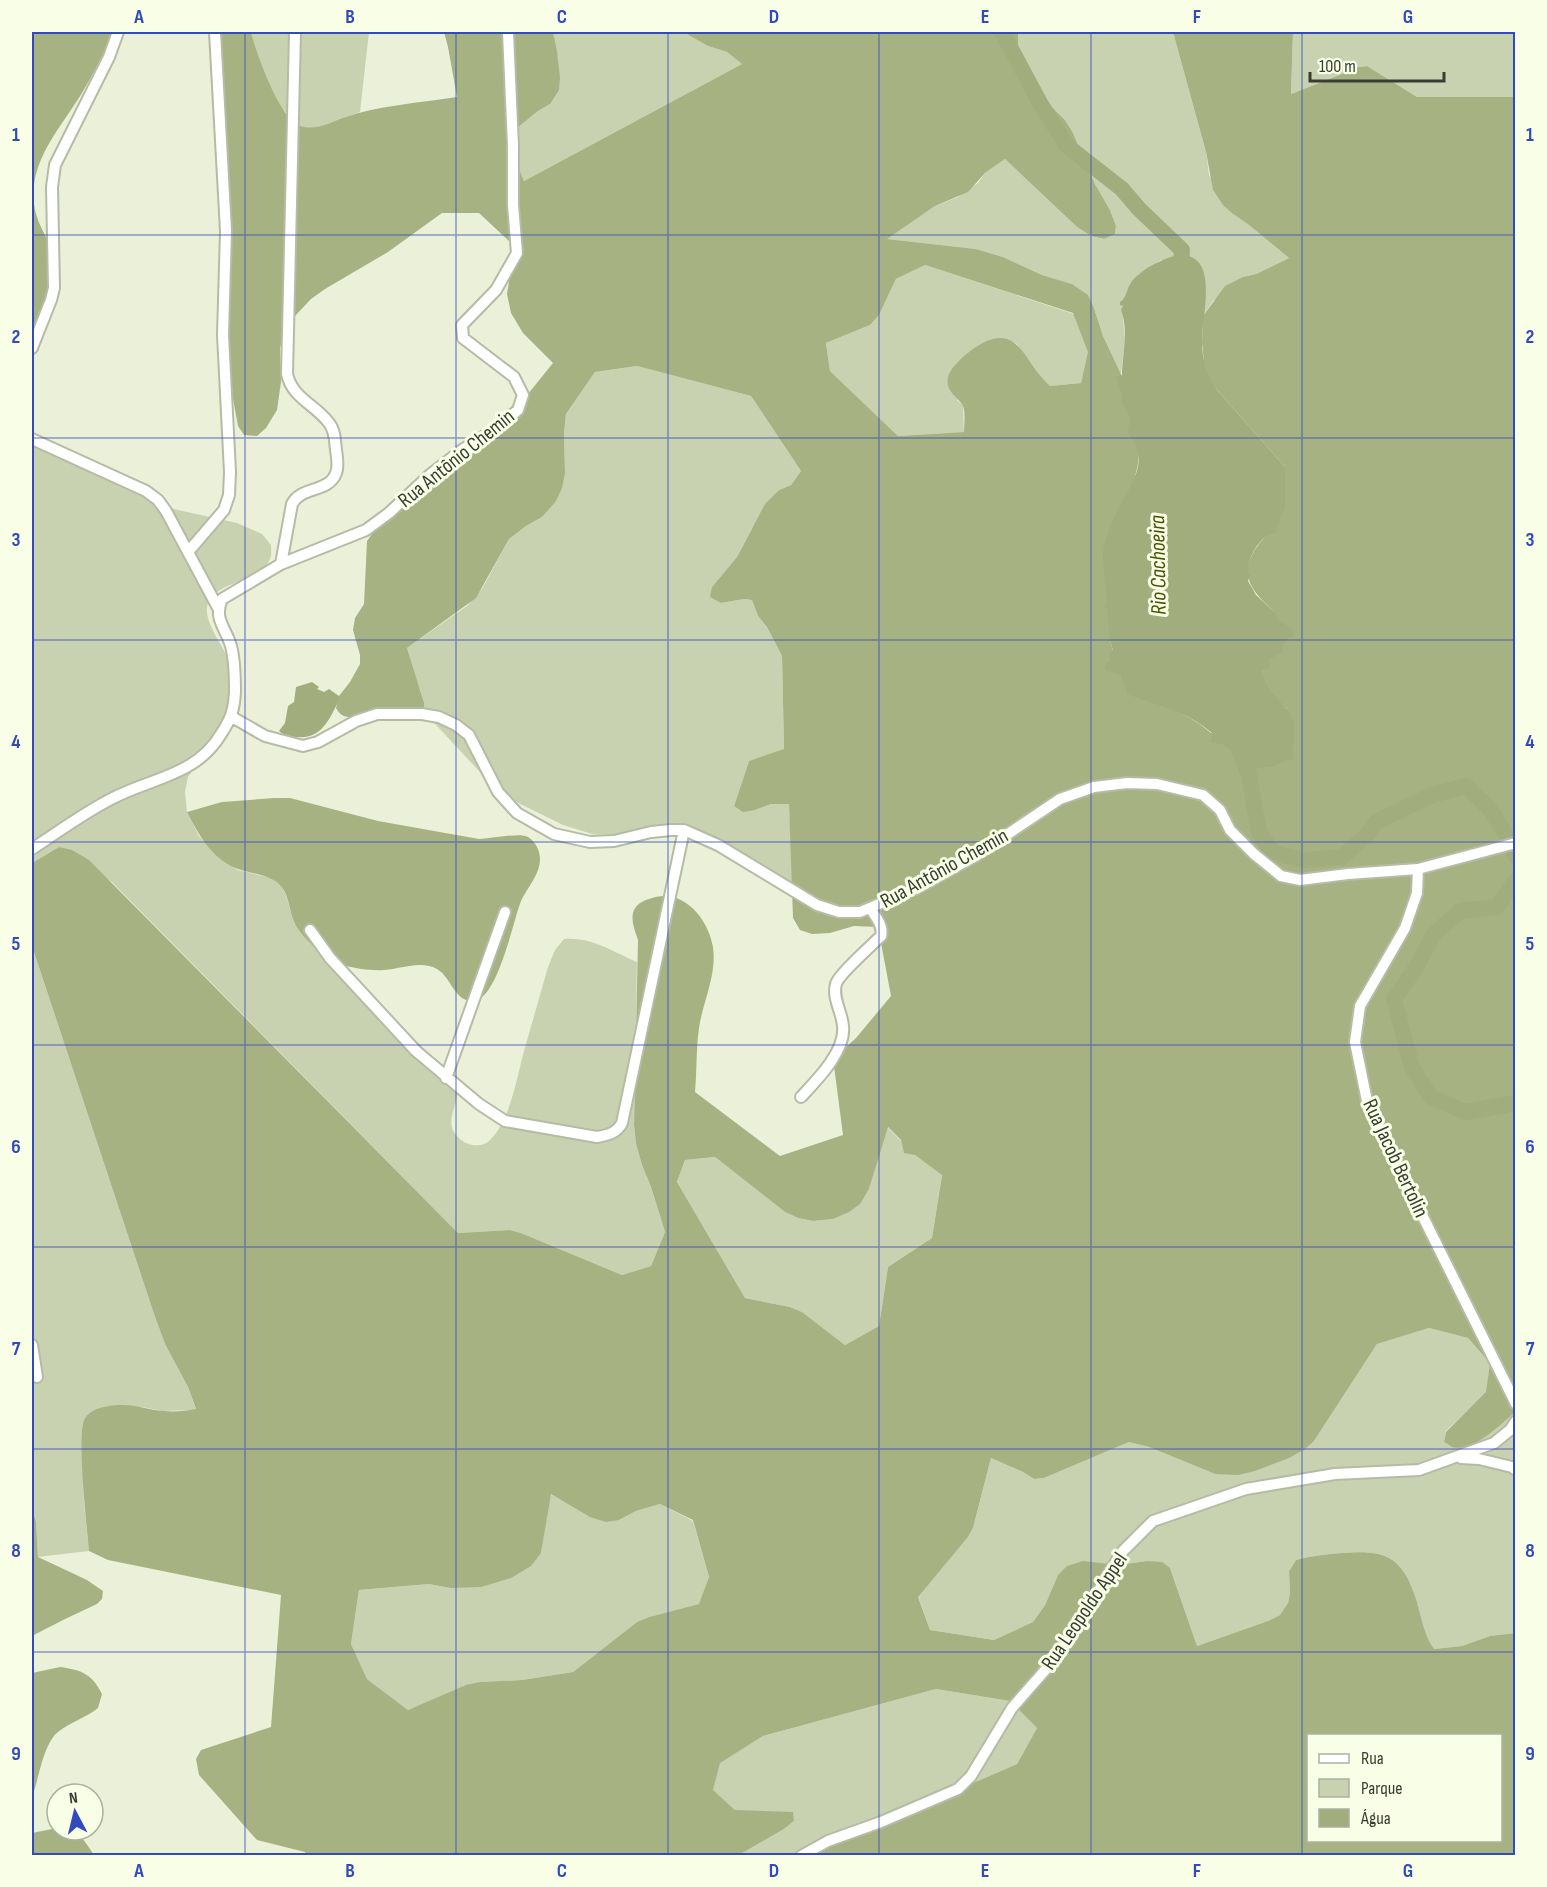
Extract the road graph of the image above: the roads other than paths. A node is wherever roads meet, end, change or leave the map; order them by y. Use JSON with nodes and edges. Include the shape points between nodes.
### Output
{"nodes":[{"id":1,"x":118,"y":32,"type":"edge"},
{"id":2,"x":215,"y":32,"type":"edge"},
{"id":3,"x":295,"y":32,"type":"edge"},
{"id":4,"x":508,"y":32,"type":"edge"},
{"id":5,"x":32,"y":348,"type":"edge"},
{"id":6,"x":32,"y":439,"type":"edge"},
{"id":7,"x":188,"y":552,"type":"junction"},
{"id":8,"x":281,"y":564,"type":"junction"},
{"id":9,"x":218,"y":608,"type":"junction"},
{"id":10,"x":232,"y":717,"type":"junction"},
{"id":11,"x":684,"y":830,"type":"junction"},
{"id":12,"x":1515,"y":843,"type":"edge"},
{"id":13,"x":32,"y":849,"type":"edge"},
{"id":14,"x":1418,"y":869,"type":"junction"},
{"id":15,"x":870,"y":908,"type":"junction"},
{"id":16,"x":505,"y":912,"type":"dead end"},
{"id":17,"x":310,"y":930,"type":"dead end"},
{"id":18,"x":446,"y":1078,"type":"junction"},
{"id":19,"x":801,"y":1097,"type":"dead end"},
{"id":20,"x":32,"y":1345,"type":"edge"},
{"id":21,"x":38,"y":1377,"type":"dead end"},
{"id":22,"x":1515,"y":1404,"type":"edge"},
{"id":23,"x":1515,"y":1421,"type":"edge"},
{"id":24,"x":1455,"y":1458,"type":"junction"},
{"id":25,"x":1515,"y":1470,"type":"edge"},
{"id":26,"x":801,"y":1856,"type":"edge"}],
"edges":[{"from":1,"to":5,"type":"street","via":[[110,57],[55,165],[54,288]]},
{"from":2,"to":7,"type":"street","via":[[226,231],[223,335],[229,495],[224,510]]},
{"from":3,"to":8,"type":"street","via":[[287,374],[294,391],[333,429],[337,461],[336,473],[327,485],[295,497]]},
{"from":4,"to":8,"type":"street","name":"Rua Antônio Chemin","via":[[517,253],[496,290],[462,325],[463,338],[513,377],[524,395],[518,410],[454,456],[366,530]]},
{"from":6,"to":7,"type":"street","via":[[146,491],[166,511]]},
{"from":7,"to":9,"type":"street"},
{"from":8,"to":9,"type":"street","name":"Rua Antônio Chemin","via":[[222,599]]},
{"from":9,"to":10,"type":"street","via":[[231,647],[235,690]]},
{"from":10,"to":11,"type":"street","name":"Rua Antônio Chemin","via":[[265,736],[303,746],[377,714],[439,717],[469,735],[498,792],[517,813],[554,834],[590,842]]},
{"from":10,"to":13,"type":"street","via":[[214,746],[200,759],[113,798]]},
{"from":11,"to":15,"type":"street","name":"Rua Antônio Chemin","via":[[718,844],[818,905],[839,912]]},
{"from":11,"to":18,"type":"street","via":[[619,1130],[597,1137],[505,1121]]},
{"from":12,"to":14,"type":"street","name":"Rua Antônio Chemin"},
{"from":14,"to":15,"type":"street","name":"Rua Antônio Chemin","via":[[1300,880],[1281,876],[1230,830],[1220,810],[1203,795],[1157,784],[1126,783],[1094,787],[1060,799],[975,856]]},
{"from":14,"to":22,"type":"street","name":"Rua Jacob Bertolin","via":[[1417,893],[1405,928],[1360,1006],[1355,1042],[1368,1106]]},
{"from":15,"to":19,"type":"street","via":[[882,932],[837,981],[835,995],[843,1035],[824,1072]]},
{"from":16,"to":18,"type":"street"},
{"from":17,"to":18,"type":"street","via":[[330,958],[416,1052]]},
{"from":20,"to":21,"type":"street"},
{"from":23,"to":24,"type":"street","name":"Rua Leopoldo Appel","via":[[1494,1443]]},
{"from":24,"to":25,"type":"street","via":[[1479,1459]]},
{"from":24,"to":26,"type":"street","name":"Rua Leopoldo Appel","via":[[1419,1470],[1335,1474],[1246,1489],[1153,1521],[1122,1552],[1061,1652],[1012,1708],[971,1776],[958,1789],[828,1841]]}]}
